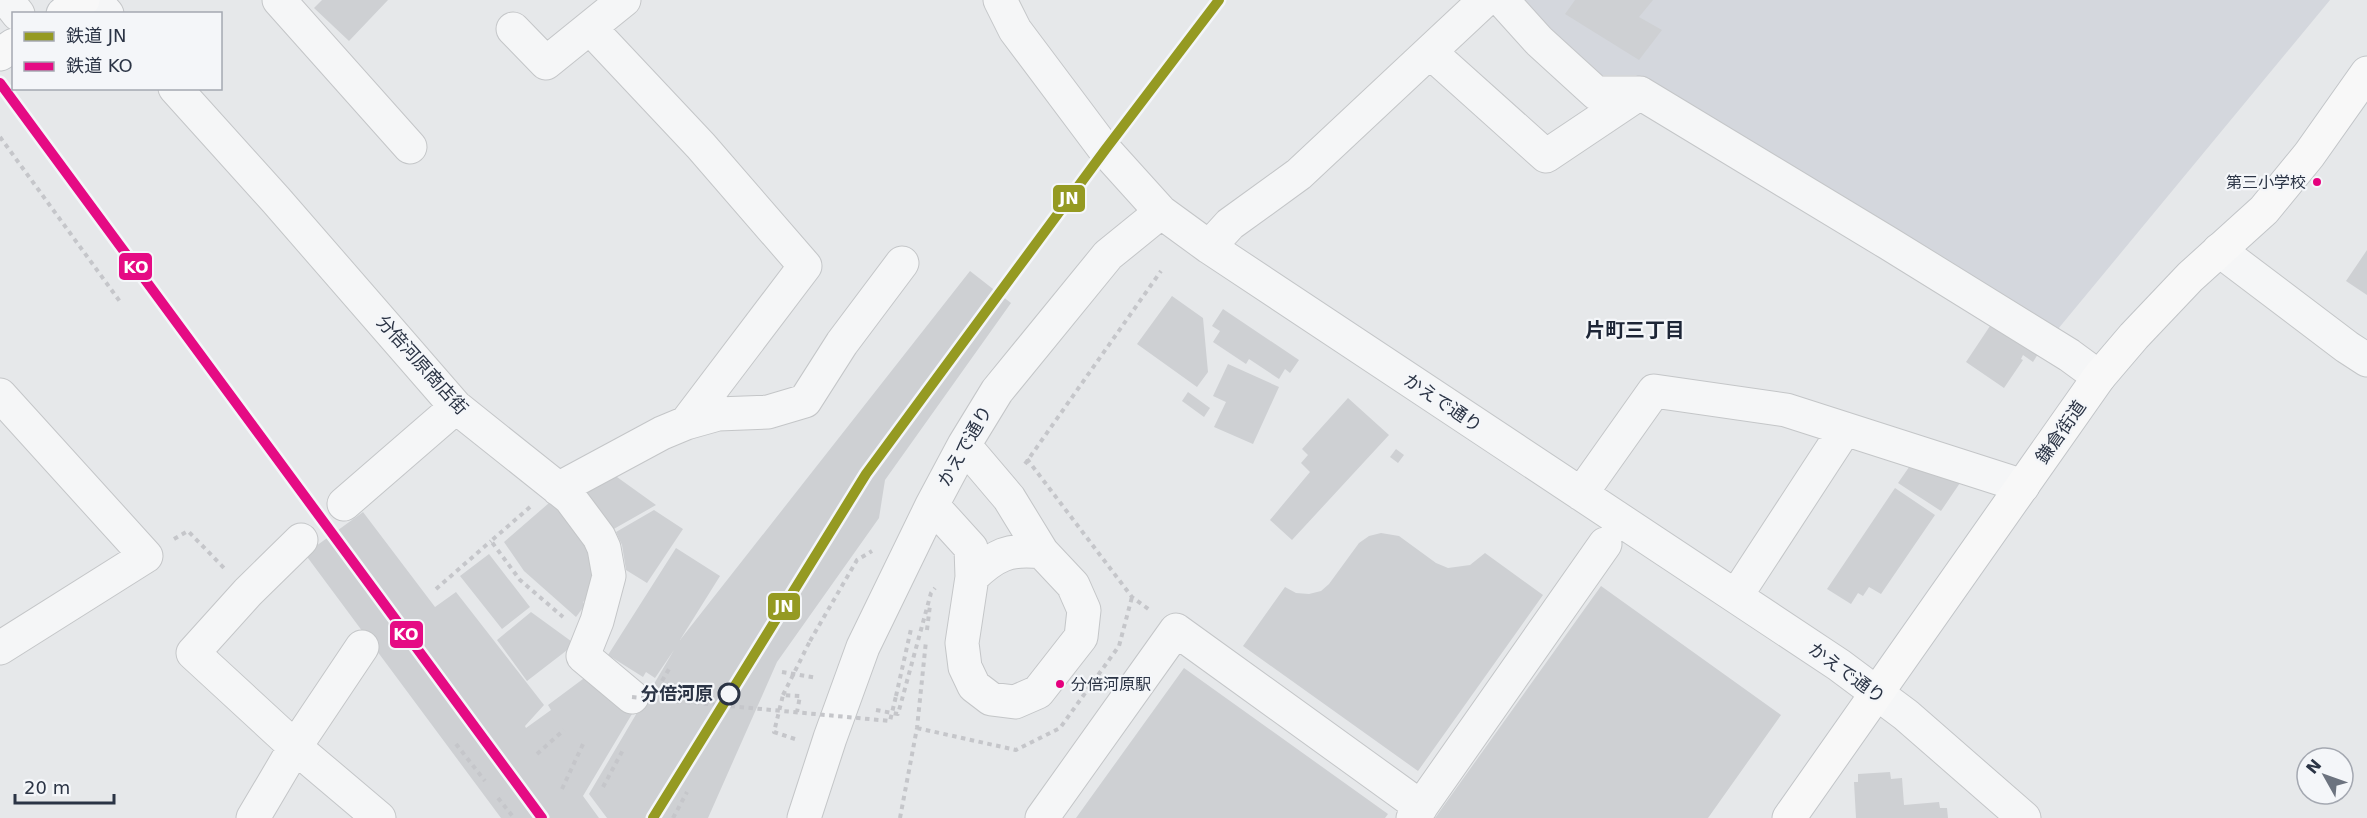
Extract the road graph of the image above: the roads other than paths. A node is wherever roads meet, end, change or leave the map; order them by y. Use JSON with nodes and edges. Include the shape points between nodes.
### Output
{"nodes":[{"id":1,"x":7,"y":0,"type":"edge"},
{"id":2,"x":83,"y":0,"type":"edge"},
{"id":3,"x":95,"y":0,"type":"edge"},
{"id":4,"x":279,"y":0,"type":"edge"},
{"id":5,"x":624,"y":0,"type":"edge"},
{"id":6,"x":1000,"y":0,"type":"edge"},
{"id":7,"x":1485,"y":0,"type":"edge"},
{"id":8,"x":1502,"y":0,"type":"edge"},
{"id":9,"x":16,"y":12,"type":"edge"},
{"id":10,"x":66,"y":12,"type":"edge"},
{"id":11,"x":105,"y":12,"type":"edge"},
{"id":12,"x":590,"y":28,"type":"junction"},
{"id":13,"x":513,"y":29,"type":"dead end"},
{"id":14,"x":1430,"y":52,"type":"junction"},
{"id":15,"x":2367,"y":73,"type":"edge"},
{"id":16,"x":177,"y":90,"type":"edge"},
{"id":17,"x":1640,"y":93,"type":"junction"},
{"id":18,"x":410,"y":147,"type":"dead end"},
{"id":19,"x":1161,"y":212,"type":"junction"},
{"id":20,"x":1209,"y":248,"type":"junction"},
{"id":21,"x":2219,"y":249,"type":"junction"},
{"id":22,"x":902,"y":263,"type":"dead end"},
{"id":23,"x":2367,"y":360,"type":"edge"},
{"id":24,"x":2100,"y":377,"type":"junction"},
{"id":25,"x":0,"y":395,"type":"edge"},
{"id":26,"x":456,"y":407,"type":"junction"},
{"id":27,"x":686,"y":423,"type":"junction"},
{"id":28,"x":1845,"y":429,"type":"junction"},
{"id":29,"x":964,"y":445,"type":"junction"},
{"id":30,"x":2023,"y":486,"type":"junction"},
{"id":31,"x":558,"y":489,"type":"junction"},
{"id":32,"x":1581,"y":494,"type":"junction"},
{"id":33,"x":344,"y":504,"type":"dead end"},
{"id":34,"x":932,"y":505,"type":"junction"},
{"id":35,"x":301,"y":540,"type":"dead end"},
{"id":36,"x":1605,"y":544,"type":"dead end"},
{"id":37,"x":1042,"y":552,"type":"junction"},
{"id":38,"x":972,"y":578,"type":"junction"},
{"id":39,"x":1736,"y":596,"type":"junction"},
{"id":40,"x":362,"y":647,"type":"dead end"},
{"id":41,"x":0,"y":648,"type":"edge"},
{"id":42,"x":1878,"y":694,"type":"junction"},
{"id":43,"x":632,"y":697,"type":"road end"},
{"id":44,"x":295,"y":747,"type":"junction"},
{"id":45,"x":1417,"y":812,"type":"edge"},
{"id":46,"x":253,"y":818,"type":"edge"},
{"id":47,"x":379,"y":818,"type":"edge"},
{"id":48,"x":804,"y":818,"type":"edge"},
{"id":49,"x":1041,"y":818,"type":"edge"},
{"id":50,"x":1789,"y":818,"type":"edge"},
{"id":51,"x":2024,"y":818,"type":"edge"}],
"edges":[{"from":1,"to":9,"type":"street"},
{"from":2,"to":10,"type":"main road"},
{"from":3,"to":11,"type":"street"},
{"from":4,"to":18,"type":"street"},
{"from":5,"to":12,"type":"street"},
{"from":6,"to":19,"type":"street","via":[[1015,30],[1092,134]]},
{"from":7,"to":14,"type":"street"},
{"from":8,"to":17,"type":"street","via":[[1539,41],[1596,93]]},
{"from":12,"to":13,"type":"street","via":[[546,63]]},
{"from":12,"to":27,"type":"street","via":[[701,146],[805,266]]},
{"from":14,"to":17,"type":"street","via":[[1546,156]]},
{"from":14,"to":20,"type":"street","via":[[1299,174],[1230,224]]},
{"from":15,"to":21,"type":"main road","name":"鎌倉街道","via":[[2264,210]]},
{"from":16,"to":26,"type":"street","name":"分倍河原商店街"},
{"from":17,"to":24,"type":"street"},
{"from":19,"to":20,"type":"street","name":"かえで通り"},
{"from":19,"to":29,"type":"street","name":"かえで通り","via":[[1108,255],[997,391]]},
{"from":20,"to":32,"type":"street","name":"かえで通り"},
{"from":21,"to":23,"type":"street"},
{"from":21,"to":24,"type":"main road","name":"鎌倉街道","via":[[2134,336]]},
{"from":22,"to":27,"type":"street","via":[[842,343],[805,401],[768,412],[718,414]]},
{"from":24,"to":30,"type":"main road","name":"鎌倉街道"},
{"from":25,"to":41,"type":"street","via":[[146,556]]},
{"from":26,"to":31,"type":"street","name":"分倍河原商店街"},
{"from":26,"to":33,"type":"street"},
{"from":27,"to":31,"type":"street"},
{"from":28,"to":30,"type":"street"},
{"from":28,"to":32,"type":"street","via":[[1786,410],[1654,391]]},
{"from":28,"to":39,"type":"street"},
{"from":29,"to":34,"type":"street","name":"かえで通り"},
{"from":29,"to":37,"type":"street","via":[[1009,498]]},
{"from":30,"to":42,"type":"main road","name":"鎌倉街道"},
{"from":31,"to":43,"type":"street","name":"分倍河原商店街","via":[[570,498],[598,537],[608,565],[604,599],[583,656]]},
{"from":32,"to":39,"type":"street","name":"かえで通り"},
{"from":34,"to":38,"type":"street","via":[[971,548]]},
{"from":34,"to":48,"type":"street","name":"かえで通り","via":[[863,647]]},
{"from":35,"to":44,"type":"street","via":[[193,653]]},
{"from":36,"to":45,"type":"street"},
{"from":37,"to":38,"type":"street","via":[[1006,552],[988,561]]},
{"from":37,"to":38,"type":"street","via":[[1073,585],[1084,610],[1081,637],[1038,692],[1015,702],[991,699],[974,686],[965,667],[962,643]]},
{"from":39,"to":42,"type":"street","name":"かえで通り"},
{"from":40,"to":44,"type":"street"},
{"from":42,"to":50,"type":"main road","name":"鎌倉街道"},
{"from":42,"to":51,"type":"street","name":"かえで通り"},
{"from":44,"to":46,"type":"street"},
{"from":44,"to":47,"type":"street"},
{"from":45,"to":49,"type":"street","via":[[1176,630]]}]}
